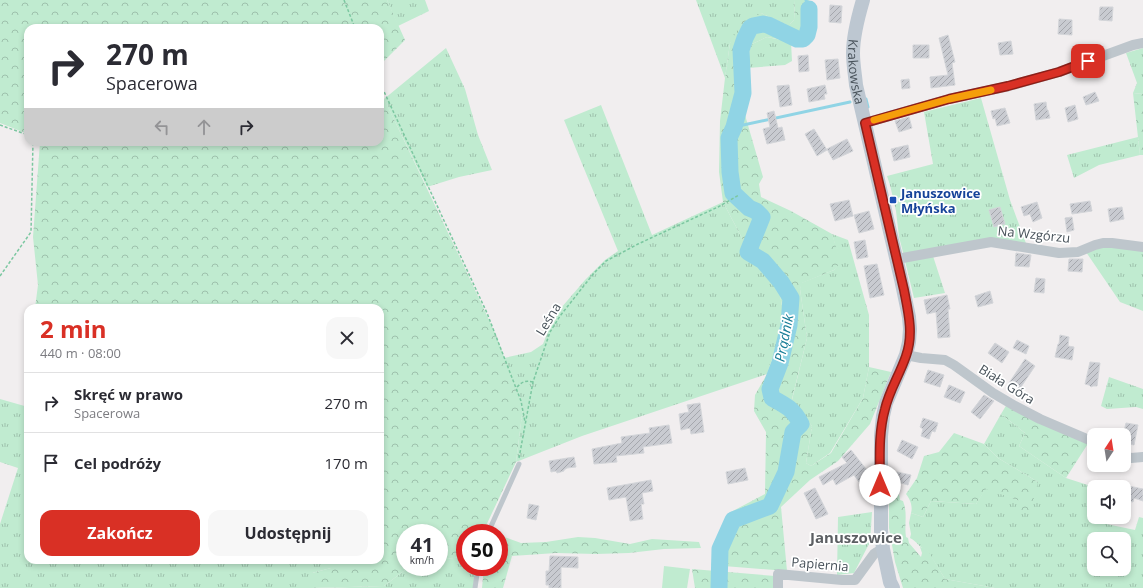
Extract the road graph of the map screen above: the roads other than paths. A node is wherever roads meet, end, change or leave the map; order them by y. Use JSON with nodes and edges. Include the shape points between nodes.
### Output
{"nodes":[{"id":1,"x":862,"y":0,"type":"edge"},
{"id":2,"x":1143,"y":43,"type":"edge"},
{"id":3,"x":865,"y":123,"type":"junction"},
{"id":4,"x":1143,"y":247,"type":"edge"},
{"id":5,"x":897,"y":259,"type":"junction"},
{"id":6,"x":906,"y":355,"type":"junction"},
{"id":7,"x":1087,"y":439,"type":"edge"},
{"id":8,"x":1143,"y":457,"type":"edge"},
{"id":9,"x":1131,"y":458,"type":"edge"},
{"id":10,"x":518,"y":464,"type":"road end"},
{"id":11,"x":492,"y":524,"type":"edge"},
{"id":12,"x":883,"y":549,"type":"junction"},
{"id":13,"x":477,"y":576,"type":"edge"},
{"id":14,"x":475,"y":588,"type":"edge"},
{"id":15,"x":778,"y":588,"type":"edge"},
{"id":16,"x":893,"y":588,"type":"edge"}],
"edges":[{"from":1,"to":3,"type":"main road","name":"Krakowska","via":[[853,53],[856,85]]},
{"from":2,"to":3,"type":"street","via":[[1059,72]]},
{"from":3,"to":5,"type":"main road","name":"Krakowska"},
{"from":4,"to":5,"type":"street","name":"Na Wzgórzu","via":[[1112,242],[1065,253],[991,242]]},
{"from":5,"to":6,"type":"main road","name":"Krakowska","via":[[910,322]]},
{"from":6,"to":7,"type":"street","name":"Biała Góra","via":[[945,360],[1015,406]]},
{"from":6,"to":12,"type":"main road","name":"Krakowska","via":[[886,403],[881,431]]},
{"from":8,"to":9,"type":"street"},
{"from":10,"to":11,"type":"lane"},
{"from":12,"to":15,"type":"street","name":"Papiernia","via":[[871,557],[855,580],[778,574]]},
{"from":12,"to":16,"type":"main road","name":"Krakowska"},
{"from":13,"to":14,"type":"lane"}]}
